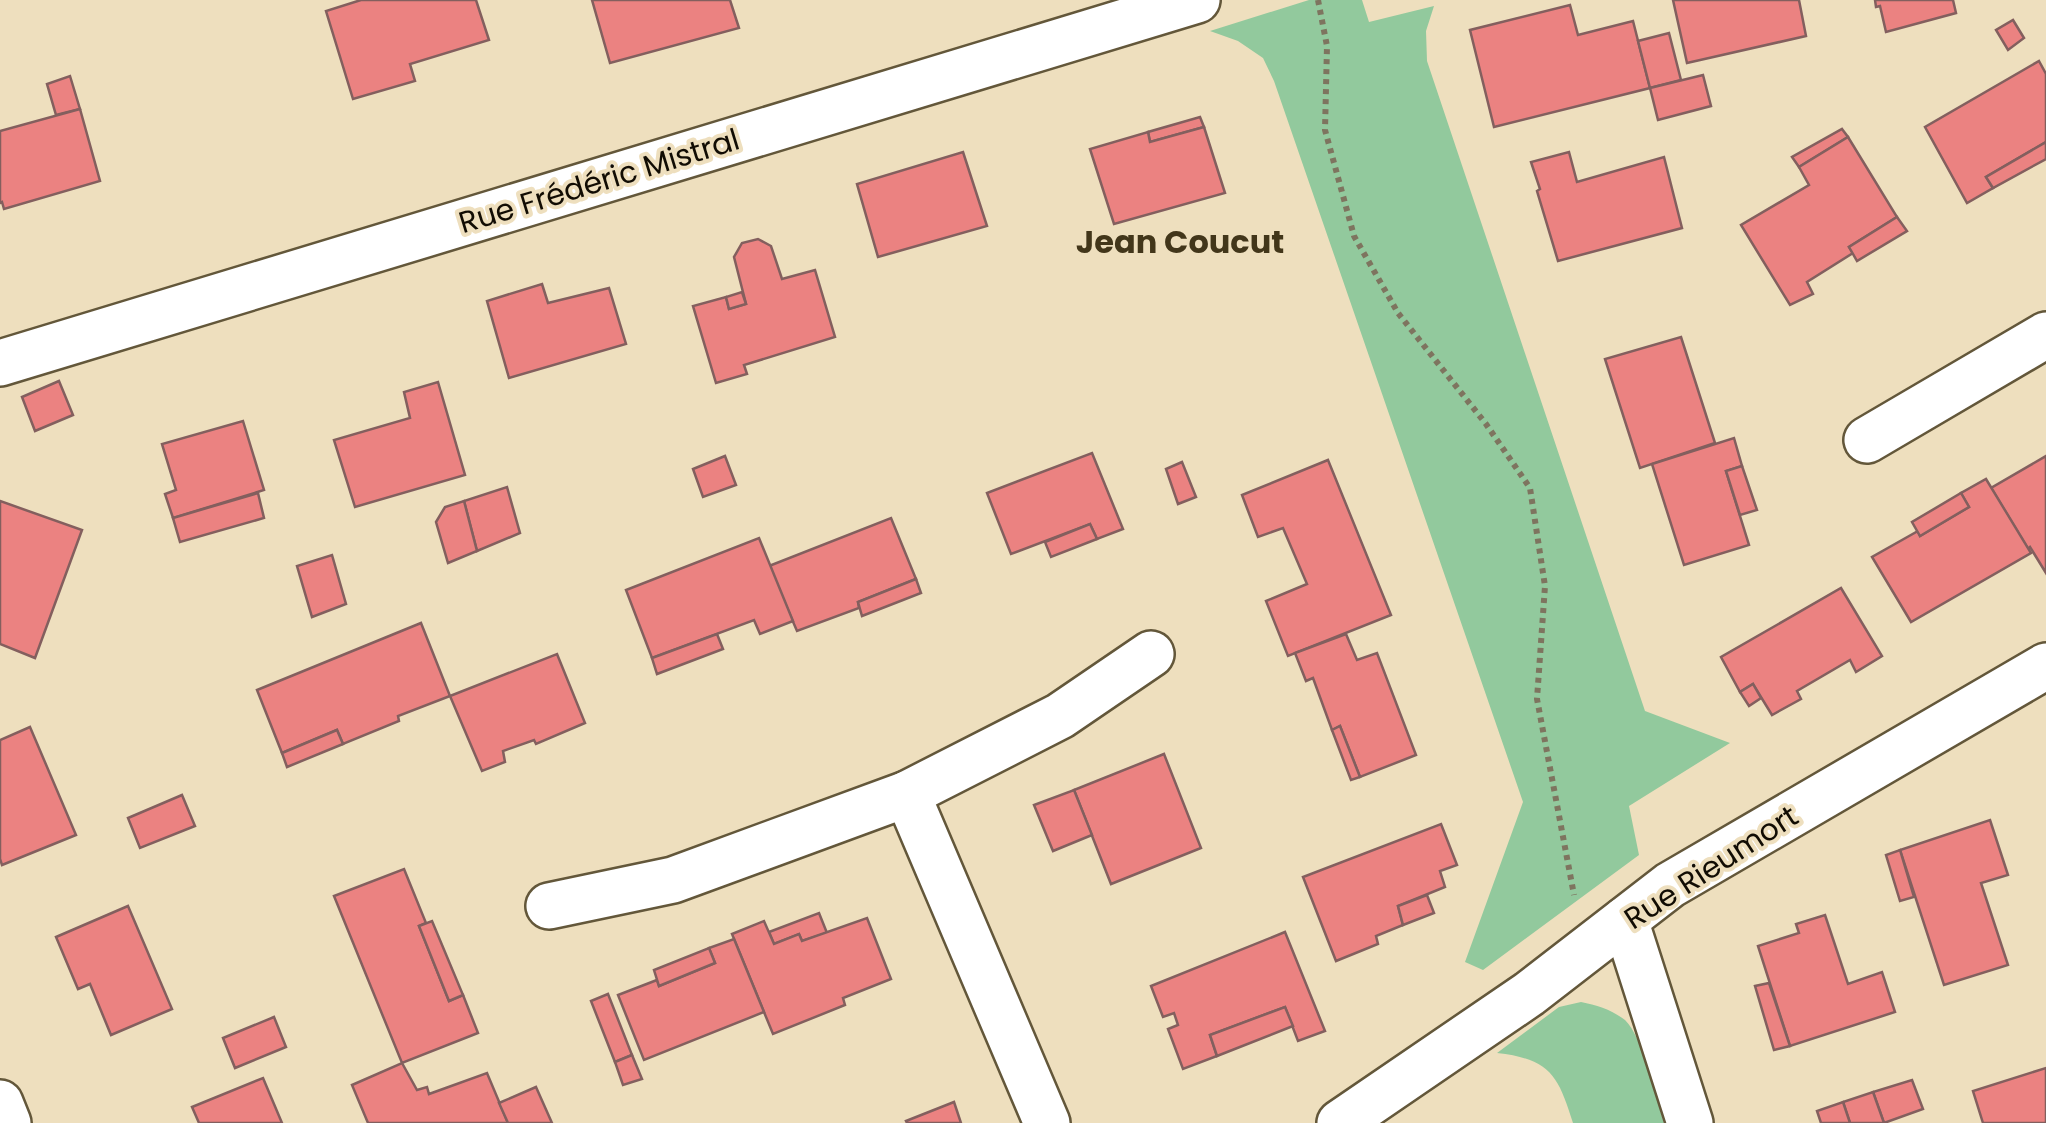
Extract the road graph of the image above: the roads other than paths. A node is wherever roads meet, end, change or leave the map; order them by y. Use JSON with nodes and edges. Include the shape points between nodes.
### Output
{"nodes":[{"id":1,"x":1197,"y":0,"type":"edge"},
{"id":2,"x":2046,"y":334,"type":"edge"},
{"id":3,"x":0,"y":363,"type":"edge"},
{"id":4,"x":1867,"y":440,"type":"dead end"},
{"id":5,"x":1151,"y":654,"type":"dead end"},
{"id":6,"x":2046,"y":666,"type":"edge"},
{"id":7,"x":907,"y":794,"type":"junction"},
{"id":8,"x":550,"y":906,"type":"dead end"},
{"id":9,"x":1625,"y":920,"type":"junction"},
{"id":10,"x":0,"y":1103,"type":"edge"},
{"id":11,"x":8,"y":1123,"type":"edge"},
{"id":12,"x":1047,"y":1123,"type":"edge"},
{"id":13,"x":1340,"y":1123,"type":"edge"},
{"id":14,"x":1690,"y":1123,"type":"edge"}],
"edges":[{"from":1,"to":3,"type":"street","name":"Rue Frédéric Mistral"},
{"from":2,"to":4,"type":"street"},
{"from":5,"to":7,"type":"street","via":[[1060,716]]},
{"from":6,"to":9,"type":"street","name":"Rue Rieumort","via":[[1670,885]]},
{"from":7,"to":8,"type":"street","via":[[673,880]]},
{"from":7,"to":12,"type":"street"},
{"from":9,"to":13,"type":"street","name":"Rue Rieumort"},
{"from":9,"to":14,"type":"street"},
{"from":10,"to":11,"type":"street"}]}
